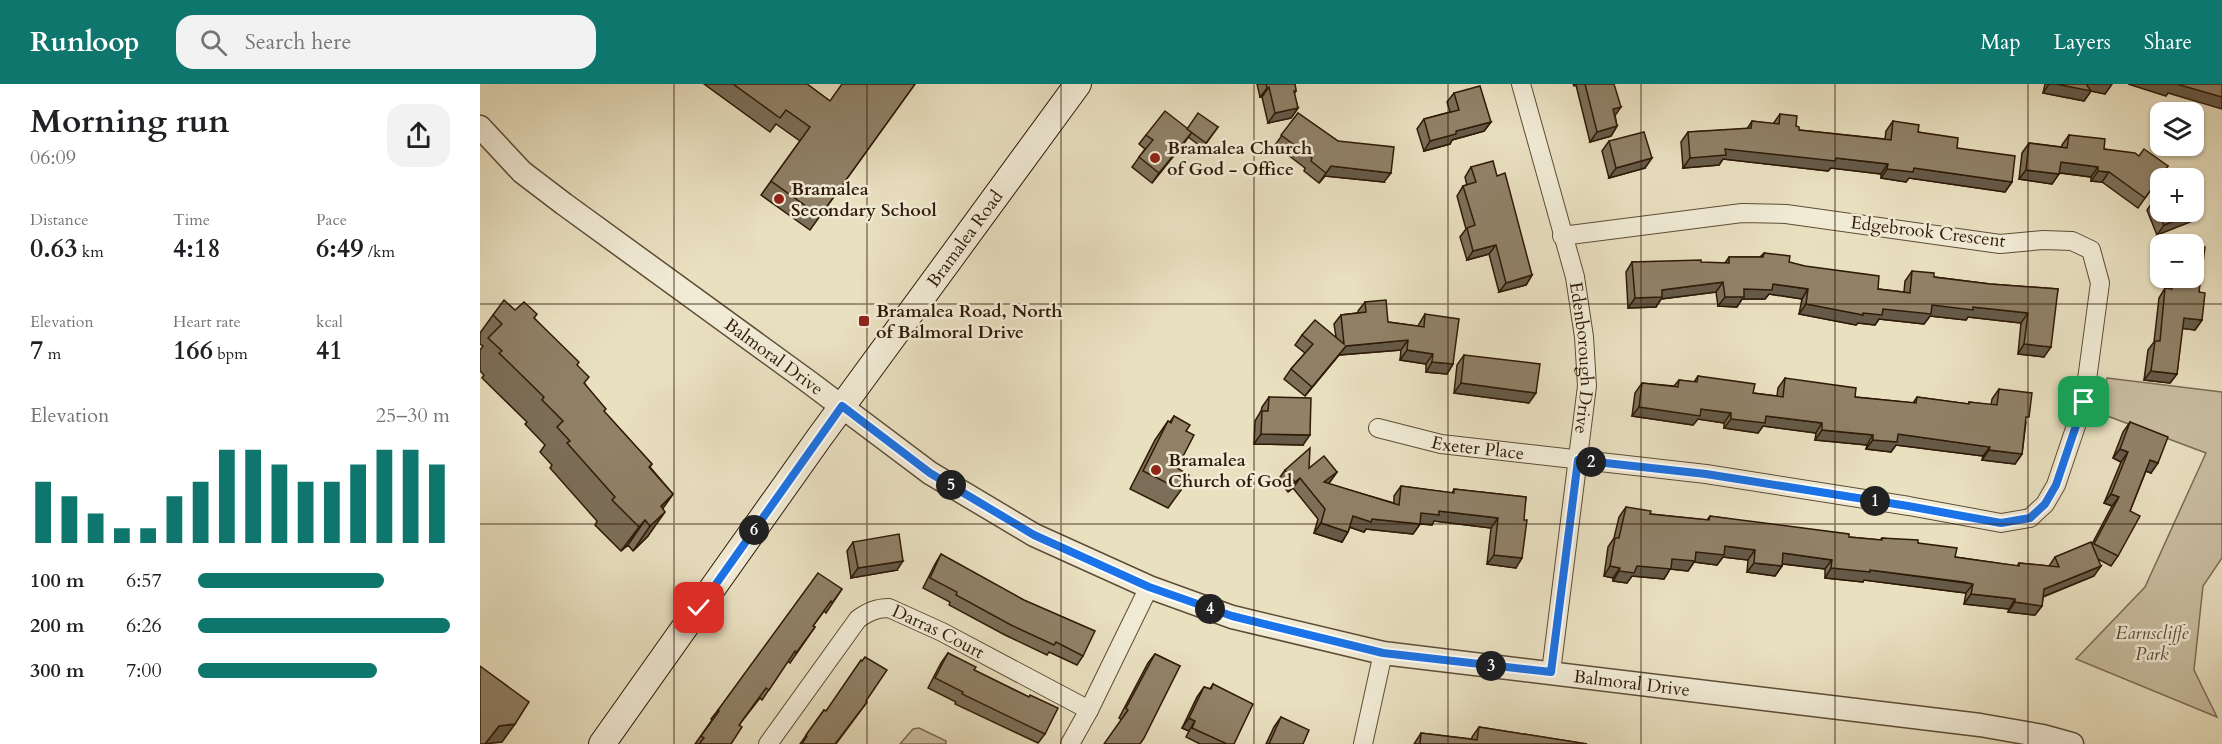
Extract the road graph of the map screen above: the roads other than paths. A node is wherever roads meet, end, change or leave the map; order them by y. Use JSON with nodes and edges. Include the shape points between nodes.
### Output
{"nodes":[{"id":1,"x":1078,"y":84,"type":"edge"},
{"id":2,"x":1521,"y":84,"type":"edge"},
{"id":3,"x":480,"y":127,"type":"edge"},
{"id":4,"x":1562,"y":236,"type":"junction"},
{"id":5,"x":842,"y":406,"type":"junction"},
{"id":6,"x":1378,"y":428,"type":"dead end"},
{"id":7,"x":1578,"y":460,"type":"junction"},
{"id":8,"x":1149,"y":587,"type":"junction"},
{"id":9,"x":1383,"y":653,"type":"junction"},
{"id":10,"x":1551,"y":672,"type":"junction"},
{"id":11,"x":1089,"y":710,"type":"junction"},
{"id":12,"x":602,"y":744,"type":"edge"},
{"id":13,"x":768,"y":744,"type":"edge"},
{"id":14,"x":1070,"y":744,"type":"edge"},
{"id":15,"x":1363,"y":744,"type":"edge"},
{"id":16,"x":2072,"y":744,"type":"edge"}],
"edges":[{"from":1,"to":5,"type":"main road","name":"Bramalea Road"},
{"from":2,"to":4,"type":"street","name":"Edenborough Drive"},
{"from":3,"to":5,"type":"street","name":"Balmoral Drive","via":[[522,171],[564,204]]},
{"from":4,"to":7,"type":"street","name":"Edenborough Drive","via":[[1575,277],[1584,337],[1587,386]]},
{"from":4,"to":7,"type":"street","name":"Edgebrook Crescent","via":[[1742,213],[1786,214],[2000,244],[2072,241],[2091,250],[2100,283],[2084,402],[2056,485],[2045,504],[2030,518],[2001,523],[1706,474]]},
{"from":5,"to":8,"type":"street","name":"Balmoral Drive","via":[[930,473],[1034,535]]},
{"from":5,"to":12,"type":"main road","name":"Bramalea Road"},
{"from":6,"to":7,"type":"street","name":"Exeter Place","via":[[1441,444]]},
{"from":7,"to":10,"type":"street","name":"Edenborough Drive"},
{"from":8,"to":9,"type":"street","name":"Balmoral Drive","via":[[1232,616]]},
{"from":8,"to":11,"type":"street"},
{"from":9,"to":10,"type":"street","name":"Balmoral Drive"},
{"from":9,"to":15,"type":"street"},
{"from":10,"to":16,"type":"street","name":"Balmoral Drive","via":[[1980,725]]},
{"from":11,"to":13,"type":"street","name":"Darras Court","via":[[942,632],[889,608],[880,608],[858,619]]},
{"from":11,"to":14,"type":"street"}]}
